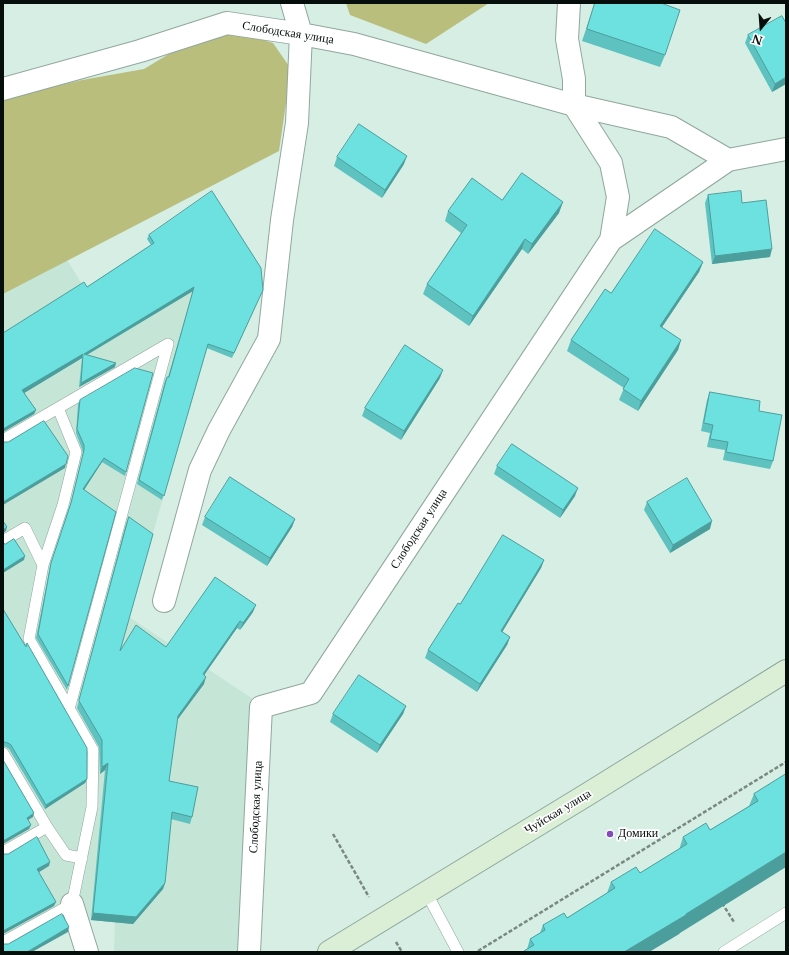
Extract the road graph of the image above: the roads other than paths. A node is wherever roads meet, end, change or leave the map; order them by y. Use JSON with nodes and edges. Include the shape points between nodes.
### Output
{"nodes":[{"id":1,"x":292,"y":3,"type":"edge"},
{"id":2,"x":570,"y":3,"type":"edge"},
{"id":3,"x":301,"y":34,"type":"junction"},
{"id":4,"x":3,"y":89,"type":"edge"},
{"id":5,"x":574,"y":105,"type":"junction"},
{"id":6,"x":786,"y":149,"type":"edge"},
{"id":7,"x":728,"y":160,"type":"junction"},
{"id":8,"x":611,"y":240,"type":"junction"},
{"id":9,"x":58,"y":408,"type":"junction"},
{"id":10,"x":3,"y":440,"type":"edge"},
{"id":11,"x":3,"y":541,"type":"edge"},
{"id":12,"x":42,"y":565,"type":"junction"},
{"id":13,"x":164,"y":601,"type":"dead end"},
{"id":14,"x":786,"y":671,"type":"edge"},
{"id":15,"x":69,"y":709,"type":"junction"},
{"id":16,"x":3,"y":753,"type":"edge"},
{"id":17,"x":47,"y":827,"type":"junction"},
{"id":18,"x":3,"y":852,"type":"edge"},
{"id":19,"x":82,"y":858,"type":"junction"},
{"id":20,"x":426,"y":892,"type":"junction"},
{"id":21,"x":72,"y":904,"type":"junction"},
{"id":22,"x":786,"y":913,"type":"edge"},
{"id":23,"x":3,"y":942,"type":"edge"},
{"id":24,"x":87,"y":952,"type":"edge"},
{"id":25,"x":249,"y":952,"type":"edge"},
{"id":26,"x":329,"y":952,"type":"edge"},
{"id":27,"x":458,"y":952,"type":"edge"},
{"id":28,"x":724,"y":952,"type":"edge"}],
"edges":[{"from":1,"to":3,"type":"street"},
{"from":2,"to":5,"type":"street","via":[[567,39],[574,79]]},
{"from":3,"to":4,"type":"street","name":"Слободская улица","via":[[227,23],[140,51]]},
{"from":3,"to":5,"type":"street","name":"Слободская улица","via":[[354,44]]},
{"from":3,"to":13,"type":"street","via":[[297,123],[268,339],[200,470]]},
{"from":5,"to":7,"type":"street","name":"Слободская улица","via":[[671,127]]},
{"from":5,"to":8,"type":"street","name":"Слободская улица","via":[[611,163],[618,197]]},
{"from":6,"to":7,"type":"street"},
{"from":7,"to":8,"type":"street"},
{"from":8,"to":25,"type":"street","name":"Слободская улица","via":[[311,694],[261,707]]},
{"from":9,"to":10,"type":"lane"},
{"from":9,"to":12,"type":"lane","via":[[76,452],[63,505]]},
{"from":9,"to":15,"type":"lane","via":[[168,344]]},
{"from":11,"to":12,"type":"lane","via":[[25,528]]},
{"from":12,"to":15,"type":"lane","via":[[29,639]]},
{"from":14,"to":20,"type":"street","name":"Чуйская улица"},
{"from":15,"to":19,"type":"lane","via":[[93,750],[92,807]]},
{"from":16,"to":17,"type":"lane"},
{"from":17,"to":18,"type":"lane"},
{"from":17,"to":19,"type":"lane","via":[[66,855]]},
{"from":19,"to":21,"type":"lane"},
{"from":20,"to":26,"type":"street","name":"Чуйская улица"},
{"from":20,"to":27,"type":"lane"},
{"from":21,"to":23,"type":"lane"},
{"from":21,"to":24,"type":"street"},
{"from":22,"to":28,"type":"lane"}]}
